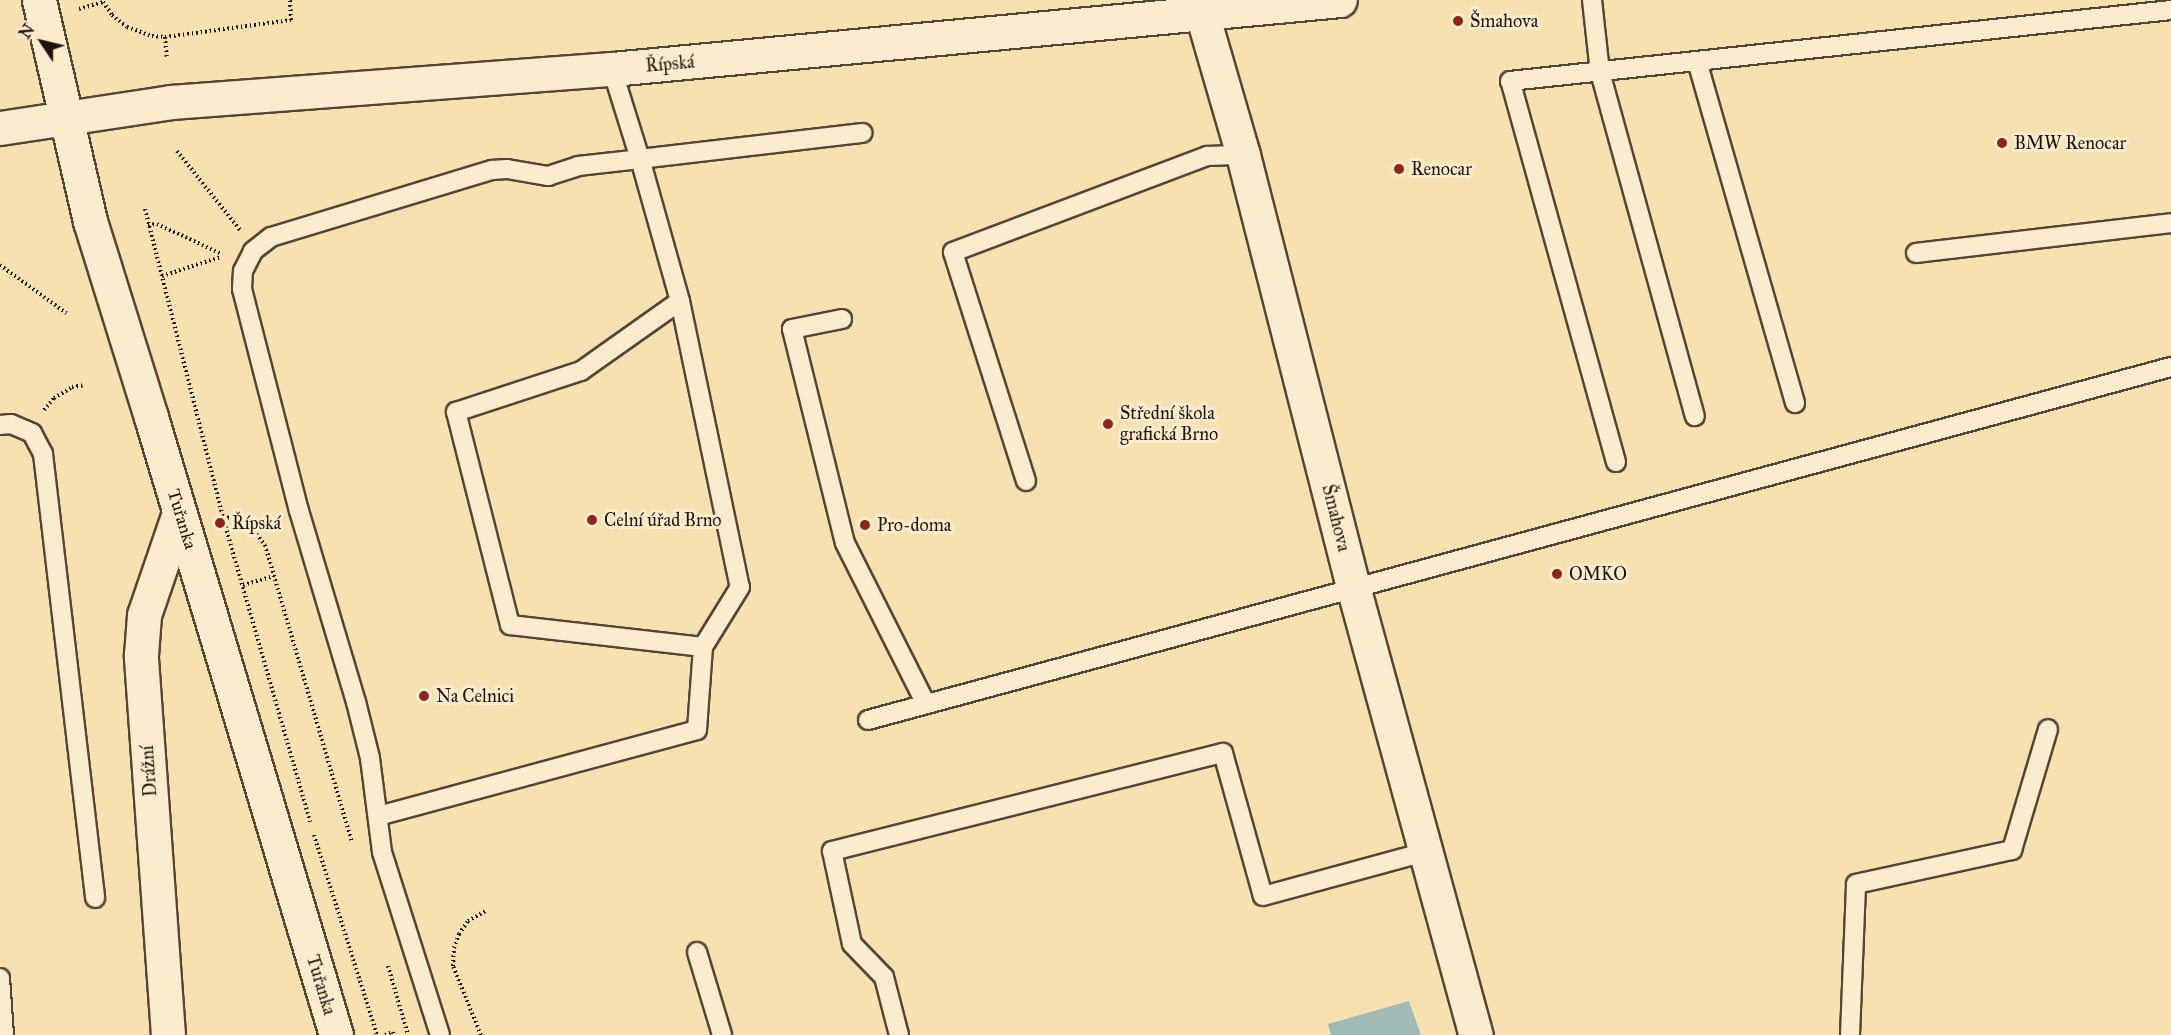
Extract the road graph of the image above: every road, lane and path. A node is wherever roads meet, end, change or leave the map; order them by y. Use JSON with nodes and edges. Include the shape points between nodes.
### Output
{"nodes":[{"id":1,"x":39,"y":0,"type":"edge"},
{"id":2,"x":290,"y":0,"type":"edge"},
{"id":3,"x":1102,"y":0,"type":"edge"},
{"id":4,"x":1340,"y":0,"type":"edge"},
{"id":5,"x":1592,"y":0,"type":"edge"},
{"id":6,"x":1200,"y":7,"type":"edge"},
{"id":7,"x":78,"y":9,"type":"dead end"},
{"id":8,"x":2171,"y":10,"type":"edge"},
{"id":9,"x":1059,"y":27,"type":"junction"},
{"id":10,"x":165,"y":37,"type":"junction"},
{"id":11,"x":167,"y":58,"type":"dead end"},
{"id":12,"x":1697,"y":61,"type":"junction"},
{"id":13,"x":612,"y":69,"type":"junction"},
{"id":14,"x":1600,"y":72,"type":"junction"},
{"id":15,"x":66,"y":118,"type":"junction"},
{"id":16,"x":0,"y":128,"type":"edge"},
{"id":17,"x":862,"y":133,"type":"dead end"},
{"id":18,"x":177,"y":151,"type":"dead end"},
{"id":19,"x":1244,"y":155,"type":"junction"},
{"id":20,"x":640,"y":159,"type":"junction"},
{"id":21,"x":145,"y":209,"type":"dead end"},
{"id":22,"x":2171,"y":223,"type":"edge"},
{"id":23,"x":148,"y":225,"type":"junction"},
{"id":24,"x":244,"y":235,"type":"dead end"},
{"id":25,"x":1916,"y":253,"type":"dead end"},
{"id":26,"x":0,"y":265,"type":"edge"},
{"id":27,"x":162,"y":276,"type":"junction"},
{"id":28,"x":680,"y":301,"type":"junction"},
{"id":29,"x":66,"y":313,"type":"dead end"},
{"id":30,"x":842,"y":319,"type":"dead end"},
{"id":31,"x":2171,"y":367,"type":"edge"},
{"id":32,"x":85,"y":385,"type":"dead end"},
{"id":33,"x":1794,"y":404,"type":"dead end"},
{"id":34,"x":1695,"y":416,"type":"dead end"},
{"id":35,"x":0,"y":425,"type":"edge"},
{"id":36,"x":32,"y":433,"type":"junction"},
{"id":37,"x":1616,"y":462,"type":"dead end"},
{"id":38,"x":1026,"y":481,"type":"dead end"},
{"id":39,"x":179,"y":513,"type":"junction"},
{"id":40,"x":223,"y":518,"type":"junction"},
{"id":41,"x":274,"y":576,"type":"junction"},
{"id":42,"x":243,"y":585,"type":"junction"},
{"id":43,"x":1354,"y":590,"type":"junction"},
{"id":44,"x":703,"y":647,"type":"junction"},
{"id":45,"x":926,"y":704,"type":"junction"},
{"id":46,"x":868,"y":720,"type":"dead end"},
{"id":47,"x":2048,"y":729,"type":"dead end"},
{"id":48,"x":378,"y":816,"type":"junction"},
{"id":49,"x":355,"y":852,"type":"dead end"},
{"id":50,"x":1425,"y":852,"type":"junction"},
{"id":51,"x":95,"y":898,"type":"dead end"},
{"id":52,"x":485,"y":911,"type":"dead end"},
{"id":53,"x":697,"y":952,"type":"dead end"},
{"id":54,"x":387,"y":963,"type":"dead end"},
{"id":55,"x":0,"y":978,"type":"edge"},
{"id":56,"x":4,"y":1035,"type":"edge"},
{"id":57,"x":168,"y":1035,"type":"edge"},
{"id":58,"x":336,"y":1035,"type":"edge"},
{"id":59,"x":376,"y":1035,"type":"edge"},
{"id":60,"x":385,"y":1035,"type":"edge"},
{"id":61,"x":394,"y":1035,"type":"edge"},
{"id":62,"x":408,"y":1035,"type":"edge"},
{"id":63,"x":440,"y":1035,"type":"edge"},
{"id":64,"x":481,"y":1035,"type":"edge"},
{"id":65,"x":722,"y":1035,"type":"edge"},
{"id":66,"x":899,"y":1035,"type":"edge"},
{"id":67,"x":1476,"y":1035,"type":"edge"},
{"id":68,"x":1850,"y":1035,"type":"edge"}],
"edges":[{"from":1,"to":15,"type":"street","name":"Tuřanka"},
{"from":2,"to":10,"type":"path","via":[[291,20]]},
{"from":3,"to":9,"type":"street"},
{"from":4,"to":6,"type":"street","name":"Řípská"},
{"from":5,"to":14,"type":"lane"},
{"from":6,"to":9,"type":"street","name":"Řípská"},
{"from":6,"to":19,"type":"street","name":"Šmahova"},
{"from":7,"to":10,"type":"path","via":[[103,2],[127,27]]},
{"from":8,"to":12,"type":"lane"},
{"from":9,"to":13,"type":"street","name":"Řípská"},
{"from":10,"to":11,"type":"path"},
{"from":12,"to":14,"type":"lane"},
{"from":12,"to":33,"type":"lane"},
{"from":13,"to":15,"type":"street","name":"Řípská","via":[[171,102]]},
{"from":13,"to":20,"type":"lane"},
{"from":14,"to":34,"type":"lane"},
{"from":14,"to":37,"type":"lane","via":[[1510,81]]},
{"from":15,"to":16,"type":"street","name":"Řípská"},
{"from":15,"to":39,"type":"street","name":"Tuřanka","via":[[90,221]]},
{"from":17,"to":20,"type":"lane"},
{"from":18,"to":24,"type":"path"},
{"from":19,"to":38,"type":"lane","via":[[1207,156],[953,252]]},
{"from":19,"to":43,"type":"street","name":"Šmahova"},
{"from":20,"to":28,"type":"lane"},
{"from":20,"to":48,"type":"lane","via":[[578,166],[548,176],[492,170],[271,237],[257,247],[244,265],[242,289],[299,511],[356,702],[370,758]]},
{"from":21,"to":23,"type":"path"},
{"from":22,"to":25,"type":"lane"},
{"from":23,"to":27,"type":"path"},
{"from":23,"to":27,"type":"path","via":[[157,224],[226,257]]},
{"from":26,"to":29,"type":"path"},
{"from":27,"to":40,"type":"path"},
{"from":28,"to":44,"type":"lane","via":[[740,587]]},
{"from":28,"to":44,"type":"lane","via":[[581,371],[456,412],[510,625]]},
{"from":30,"to":45,"type":"lane","via":[[792,330],[845,543]]},
{"from":31,"to":43,"type":"lane"},
{"from":32,"to":36,"type":"path","via":[[72,387],[54,398]]},
{"from":35,"to":36,"type":"lane","via":[[11,424]]},
{"from":36,"to":51,"type":"lane","via":[[43,454]]},
{"from":39,"to":57,"type":"street","name":"Drážní","via":[[144,615],[141,638]]},
{"from":39,"to":58,"type":"street","name":"Tuřanka"},
{"from":40,"to":41,"type":"path","via":[[236,517],[251,527],[265,545]]},
{"from":40,"to":42,"type":"path"},
{"from":41,"to":42,"type":"path"},
{"from":41,"to":49,"type":"path"},
{"from":42,"to":59,"type":"path","via":[[311,826]]},
{"from":43,"to":45,"type":"lane"},
{"from":43,"to":50,"type":"street","name":"Šmahova"},
{"from":44,"to":48,"type":"lane","via":[[697,729]]},
{"from":45,"to":46,"type":"lane"},
{"from":47,"to":68,"type":"lane","via":[[2012,850],[1856,884]]},
{"from":48,"to":63,"type":"lane","via":[[382,852]]},
{"from":50,"to":66,"type":"lane","via":[[1263,896],[1223,753],[832,851],[852,945],[884,977]]},
{"from":50,"to":67,"type":"street","name":"Šmahova"},
{"from":52,"to":64,"type":"path","via":[[468,921],[459,934],[453,966]]},
{"from":53,"to":65,"type":"lane"},
{"from":54,"to":62,"type":"path"},
{"from":55,"to":56,"type":"lane"},
{"from":60,"to":61,"type":"path"}]}
